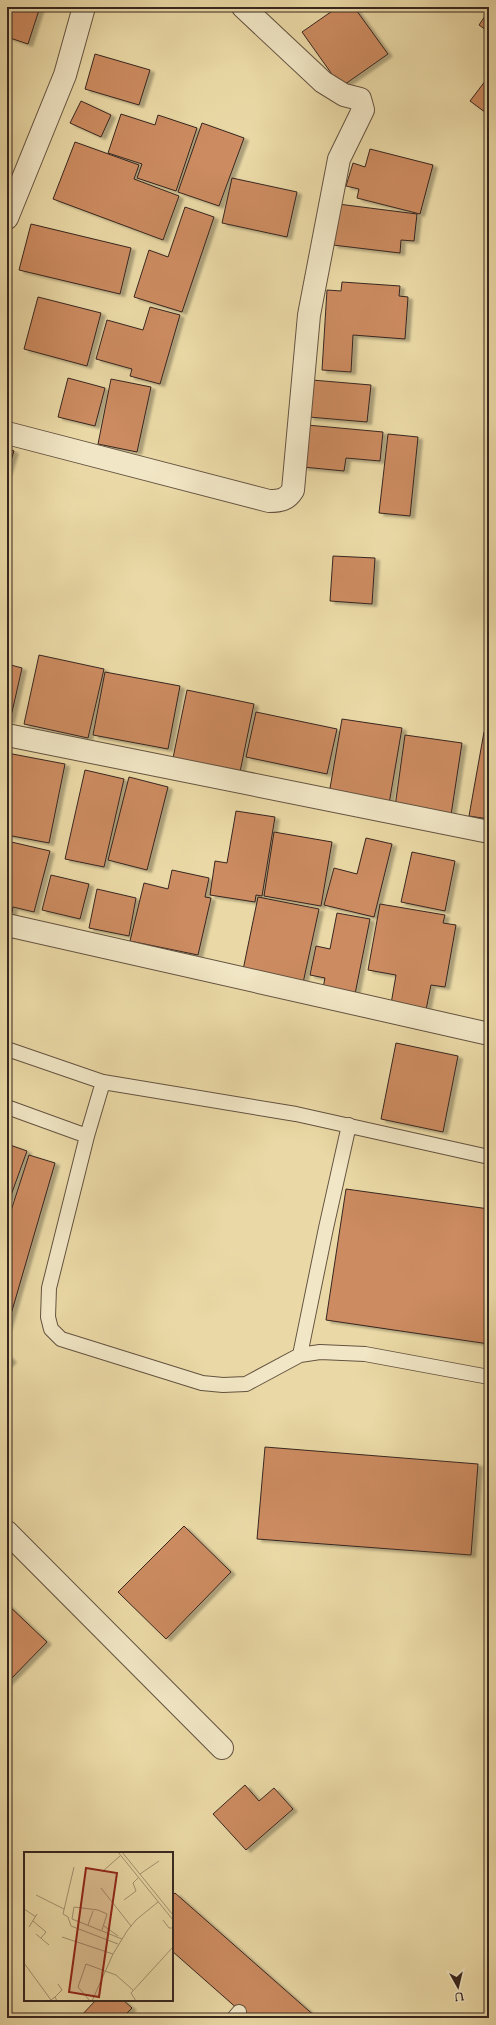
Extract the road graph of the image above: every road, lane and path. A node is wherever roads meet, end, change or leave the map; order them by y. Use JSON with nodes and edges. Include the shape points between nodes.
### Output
{"nodes":[{"id":1,"x":84,"y":7,"type":"edge"},
{"id":2,"x":243,"y":7,"type":"edge"},
{"id":3,"x":7,"y":218,"type":"edge"},
{"id":4,"x":7,"y":433,"type":"edge"},
{"id":5,"x":7,"y":735,"type":"edge"},
{"id":6,"x":489,"y":832,"type":"edge"},
{"id":7,"x":7,"y":925,"type":"edge"},
{"id":8,"x":489,"y":1034,"type":"edge"},
{"id":9,"x":7,"y":1049,"type":"edge"},
{"id":10,"x":103,"y":1082,"type":"junction"},
{"id":11,"x":7,"y":1107,"type":"edge"},
{"id":12,"x":349,"y":1125,"type":"junction"},
{"id":13,"x":87,"y":1136,"type":"junction"},
{"id":14,"x":489,"y":1156,"type":"edge"},
{"id":15,"x":300,"y":1355,"type":"junction"},
{"id":16,"x":489,"y":1377,"type":"edge"},
{"id":17,"x":7,"y":1532,"type":"edge"},
{"id":18,"x":222,"y":1748,"type":"dead end"}],
"edges":[{"from":1,"to":3,"type":"street","via":[[65,75]]},
{"from":2,"to":4,"type":"street","via":[[323,82],[344,95],[360,99],[363,110],[339,159],[309,314],[293,490],[289,497],[269,501]]},
{"from":5,"to":6,"type":"street"},
{"from":7,"to":8,"type":"street"},
{"from":9,"to":10,"type":"lane"},
{"from":10,"to":12,"type":"lane"},
{"from":10,"to":13,"type":"lane"},
{"from":11,"to":13,"type":"lane"},
{"from":12,"to":14,"type":"lane"},
{"from":12,"to":15,"type":"lane"},
{"from":13,"to":15,"type":"lane","via":[[49,1288],[48,1317],[51,1329],[61,1339],[187,1378],[223,1385],[246,1384]]},
{"from":15,"to":16,"type":"lane","via":[[320,1352],[365,1354]]},
{"from":17,"to":18,"type":"street"}]}
